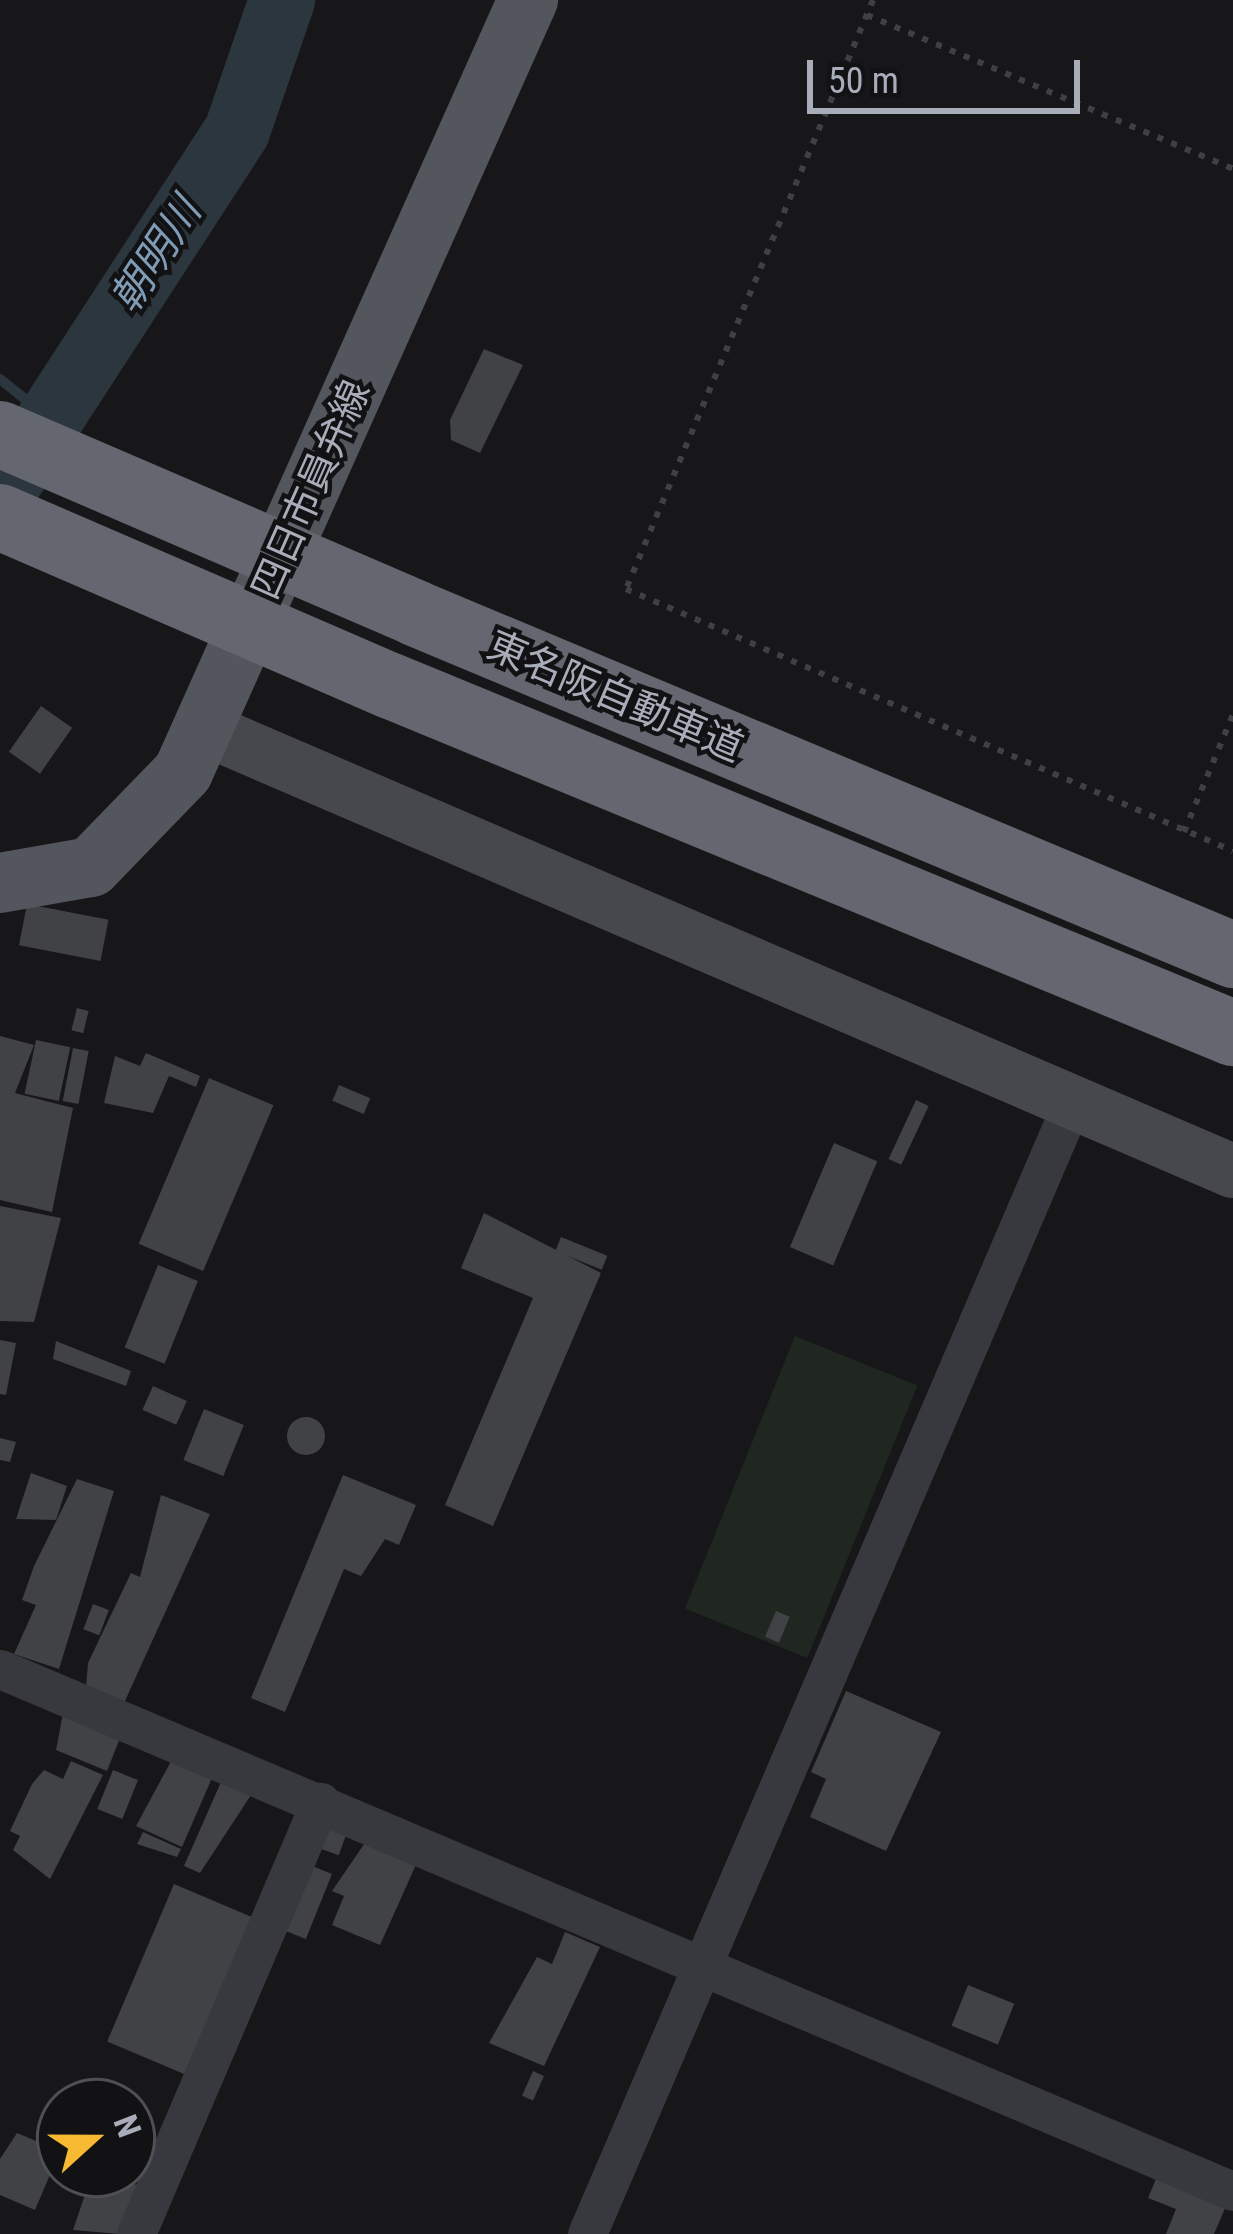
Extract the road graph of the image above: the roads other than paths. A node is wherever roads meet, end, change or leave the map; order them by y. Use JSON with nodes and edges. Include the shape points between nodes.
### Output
{"nodes":[{"id":1,"x":528,"y":0,"type":"edge"},
{"id":2,"x":0,"y":434,"type":"edge"},
{"id":3,"x":0,"y":517,"type":"edge"},
{"id":4,"x":205,"y":729,"type":"junction"},
{"id":5,"x":0,"y":884,"type":"edge"},
{"id":6,"x":1233,"y":955,"type":"edge"},
{"id":7,"x":1233,"y":1033,"type":"edge"},
{"id":8,"x":1072,"y":1103,"type":"junction"},
{"id":9,"x":1233,"y":1171,"type":"edge"},
{"id":10,"x":0,"y":1669,"type":"edge"},
{"id":11,"x":320,"y":1802,"type":"junction"},
{"id":12,"x":703,"y":1965,"type":"junction"},
{"id":13,"x":1233,"y":2191,"type":"edge"},
{"id":14,"x":136,"y":2234,"type":"edge"},
{"id":15,"x":587,"y":2234,"type":"edge"}],
"edges":[{"from":1,"to":4,"type":"main road","name":"四日市員弁線"},
{"from":2,"to":6,"type":"highway","name":"東名阪自動車道","bridge":true},
{"from":3,"to":7,"type":"highway","name":"東名阪自動車道","bridge":true},
{"from":4,"to":5,"type":"main road","name":"四日市員弁線","via":[[113,851],[62,875]]},
{"from":4,"to":8,"type":"street"},
{"from":8,"to":9,"type":"street"},
{"from":8,"to":12,"type":"street"},
{"from":10,"to":11,"type":"street"},
{"from":11,"to":12,"type":"street"},
{"from":11,"to":14,"type":"street"},
{"from":12,"to":13,"type":"street"},
{"from":12,"to":15,"type":"street"}]}
